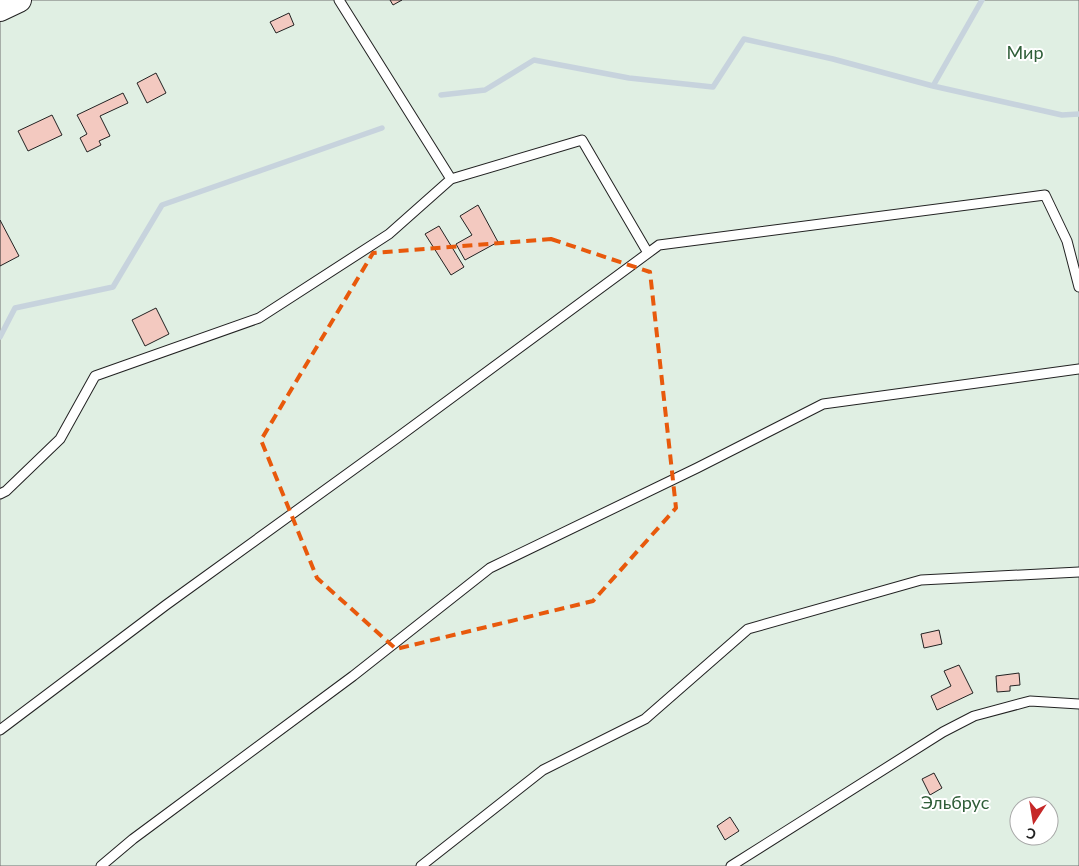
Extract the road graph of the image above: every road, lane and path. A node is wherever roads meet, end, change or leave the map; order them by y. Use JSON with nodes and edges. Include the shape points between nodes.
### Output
{"nodes":[{"id":1,"x":20,"y":0,"type":"edge"},
{"id":2,"x":339,"y":0,"type":"edge"},
{"id":3,"x":0,"y":9,"type":"edge"},
{"id":4,"x":451,"y":179,"type":"junction"},
{"id":5,"x":648,"y":254,"type":"junction"},
{"id":6,"x":1079,"y":287,"type":"edge"},
{"id":7,"x":1079,"y":370,"type":"edge"},
{"id":8,"x":0,"y":494,"type":"edge"},
{"id":9,"x":1079,"y":572,"type":"edge"},
{"id":10,"x":1079,"y":704,"type":"edge"},
{"id":11,"x":0,"y":730,"type":"edge"},
{"id":12,"x":101,"y":866,"type":"edge"},
{"id":13,"x":421,"y":866,"type":"edge"},
{"id":14,"x":731,"y":866,"type":"edge"}],
"edges":[{"from":1,"to":3,"type":"street"},
{"from":2,"to":4,"type":"lane"},
{"from":4,"to":5,"type":"lane","via":[[582,140]]},
{"from":4,"to":8,"type":"lane","via":[[389,234],[259,318],[95,376],[60,439]]},
{"from":5,"to":6,"type":"lane","via":[[659,245],[1044,195],[1067,241]]},
{"from":5,"to":11,"type":"lane"},
{"from":7,"to":12,"type":"lane","via":[[824,404],[490,568]]},
{"from":9,"to":13,"type":"lane","via":[[921,580],[748,629],[645,719],[542,770]]},
{"from":10,"to":14,"type":"lane","via":[[1030,701],[974,716]]}]}
